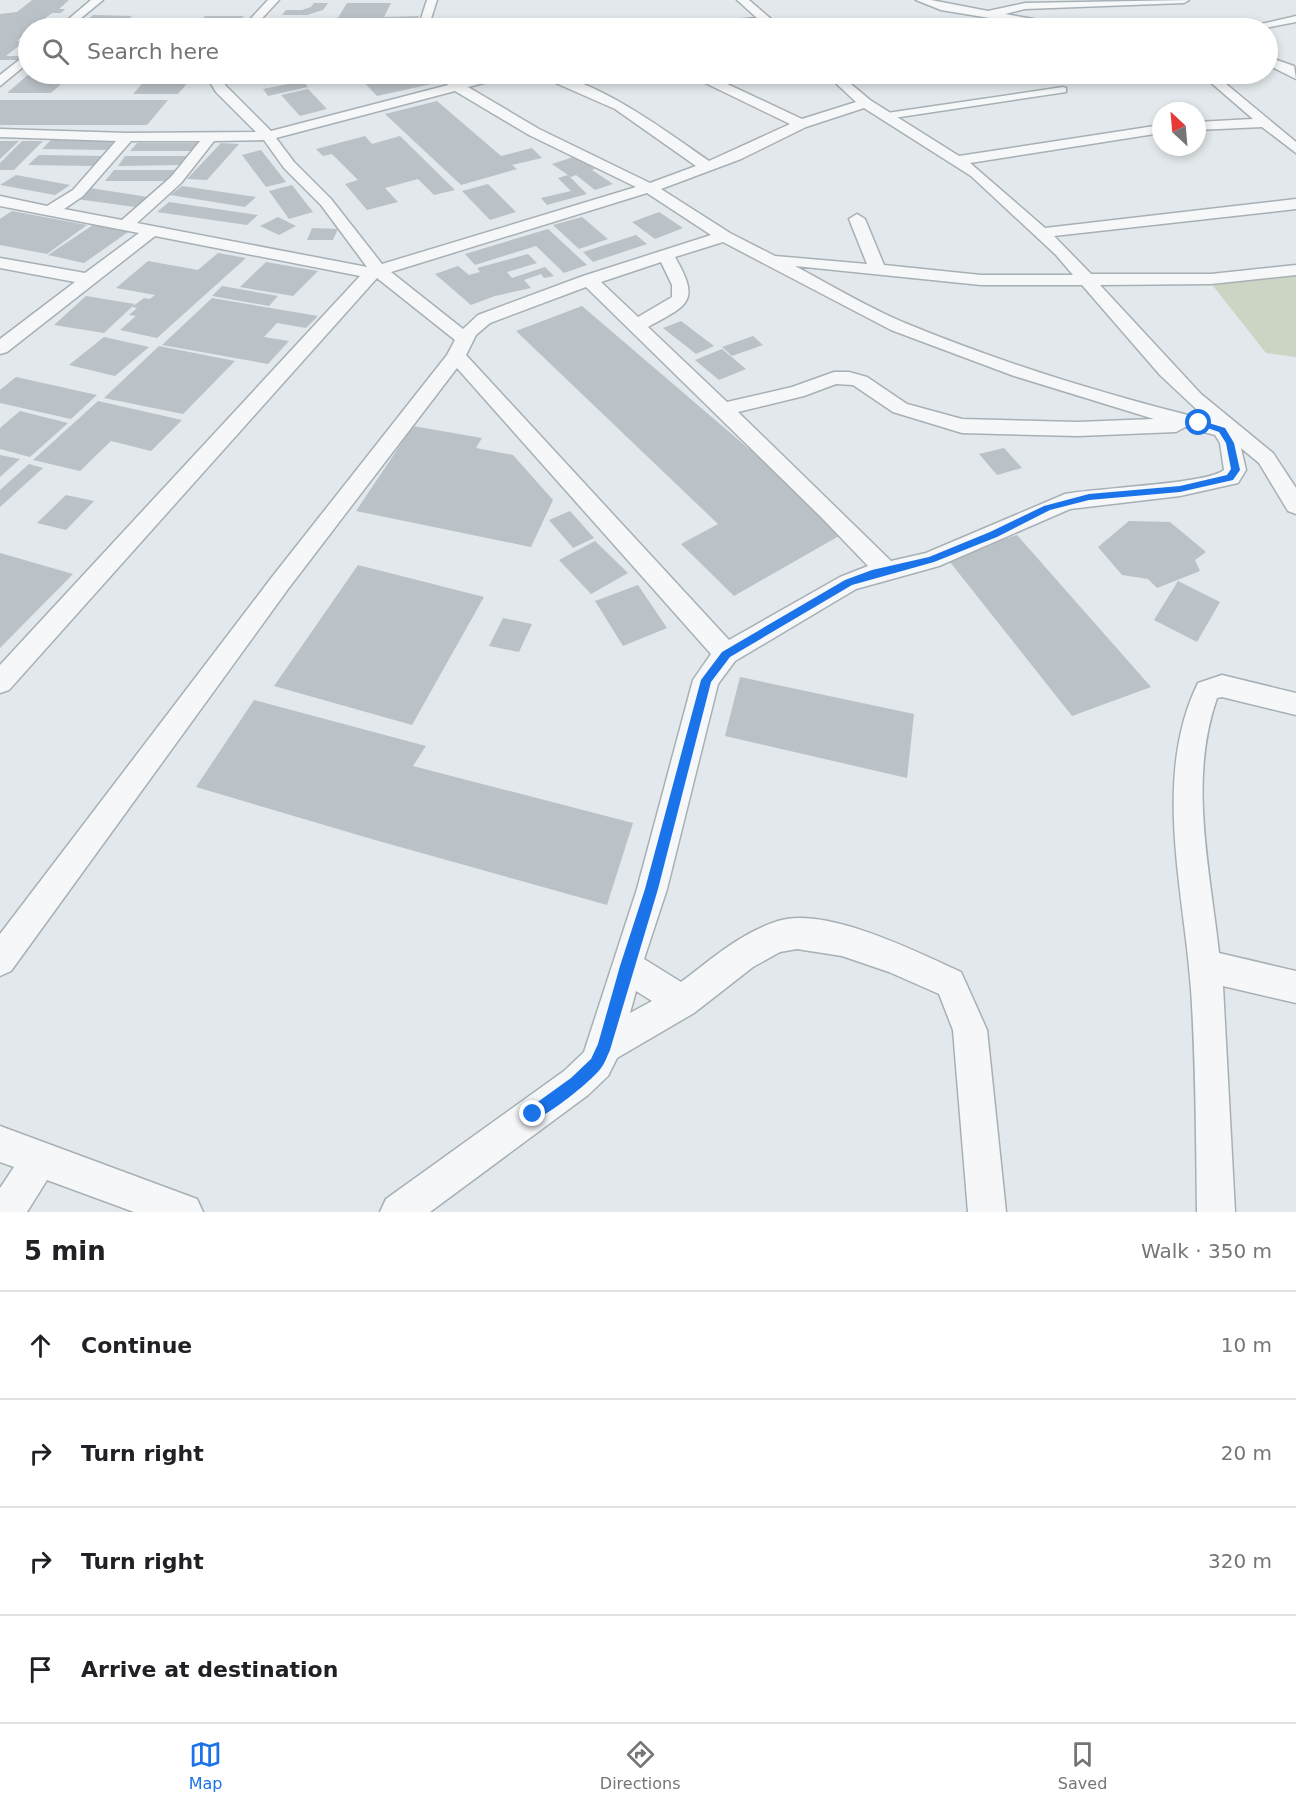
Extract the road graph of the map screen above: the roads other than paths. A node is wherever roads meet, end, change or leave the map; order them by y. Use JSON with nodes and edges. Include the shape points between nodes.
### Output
{"nodes":[{"id":1,"x":98,"y":0,"type":"edge"},
{"id":2,"x":274,"y":0,"type":"edge"},
{"id":3,"x":432,"y":0,"type":"edge"},
{"id":4,"x":742,"y":0,"type":"edge"},
{"id":5,"x":921,"y":0,"type":"edge"},
{"id":6,"x":1184,"y":0,"type":"edge"},
{"id":7,"x":940,"y":3,"type":"edge"},
{"id":8,"x":991,"y":14,"type":"junction"},
{"id":9,"x":76,"y":18,"type":"edge"},
{"id":10,"x":257,"y":18,"type":"edge"},
{"id":11,"x":426,"y":18,"type":"edge"},
{"id":12,"x":763,"y":18,"type":"edge"},
{"id":13,"x":1012,"y":18,"type":"edge"},
{"id":14,"x":1296,"y":19,"type":"edge"},
{"id":15,"x":1278,"y":23,"type":"edge"},
{"id":16,"x":1278,"y":65,"type":"edge"},
{"id":17,"x":18,"y":66,"type":"edge"},
{"id":18,"x":1296,"y":75,"type":"edge"},
{"id":19,"x":0,"y":82,"type":"edge"},
{"id":20,"x":218,"y":84,"type":"edge"},
{"id":21,"x":455,"y":84,"type":"edge"},
{"id":22,"x":468,"y":84,"type":"edge"},
{"id":23,"x":569,"y":84,"type":"edge"},
{"id":24,"x":715,"y":84,"type":"edge"},
{"id":25,"x":843,"y":84,"type":"edge"},
{"id":26,"x":1221,"y":84,"type":"edge"},
{"id":27,"x":458,"y":87,"type":"junction"},
{"id":28,"x":1063,"y":90,"type":"dead end"},
{"id":29,"x":865,"y":103,"type":"junction"},
{"id":30,"x":887,"y":116,"type":"junction"},
{"id":31,"x":1265,"y":123,"type":"junction"},
{"id":32,"x":801,"y":124,"type":"junction"},
{"id":33,"x":1206,"y":126,"type":"edge"},
{"id":34,"x":1152,"y":130,"type":"edge"},
{"id":35,"x":0,"y":133,"type":"edge"},
{"id":36,"x":268,"y":136,"type":"junction"},
{"id":37,"x":127,"y":137,"type":"junction"},
{"id":38,"x":209,"y":138,"type":"junction"},
{"id":39,"x":1296,"y":148,"type":"edge"},
{"id":40,"x":959,"y":160,"type":"junction"},
{"id":41,"x":708,"y":167,"type":"junction"},
{"id":42,"x":649,"y":188,"type":"junction"},
{"id":43,"x":0,"y":201,"type":"edge"},
{"id":44,"x":1296,"y":204,"type":"edge"},
{"id":45,"x":51,"y":210,"type":"junction"},
{"id":46,"x":857,"y":219,"type":"dead end"},
{"id":47,"x":125,"y":225,"type":"junction"},
{"id":48,"x":152,"y":230,"type":"junction"},
{"id":49,"x":1041,"y":233,"type":"junction"},
{"id":50,"x":724,"y":236,"type":"junction"},
{"id":51,"x":665,"y":255,"type":"junction"},
{"id":52,"x":772,"y":259,"type":"junction"},
{"id":53,"x":0,"y":263,"type":"edge"},
{"id":54,"x":877,"y":268,"type":"junction"},
{"id":55,"x":1296,"y":270,"type":"edge"},
{"id":56,"x":375,"y":271,"type":"junction"},
{"id":57,"x":88,"y":279,"type":"junction"},
{"id":58,"x":589,"y":280,"type":"junction"},
{"id":59,"x":1086,"y":281,"type":"junction"},
{"id":60,"x":636,"y":326,"type":"junction"},
{"id":61,"x":1,"y":347,"type":"edge"},
{"id":62,"x":459,"y":347,"type":"junction"},
{"id":63,"x":723,"y":409,"type":"junction"},
{"id":64,"x":1199,"y":423,"type":"junction"},
{"id":65,"x":1228,"y":430,"type":"junction"},
{"id":66,"x":1296,"y":506,"type":"edge"},
{"id":67,"x":887,"y":571,"type":"junction"},
{"id":68,"x":726,"y":654,"type":"junction"},
{"id":69,"x":0,"y":682,"type":"edge"},
{"id":70,"x":1296,"y":704,"type":"edge"},
{"id":71,"x":0,"y":960,"type":"edge"},
{"id":72,"x":626,"y":966,"type":"junction"},
{"id":73,"x":1205,"y":966,"type":"junction"},
{"id":74,"x":1296,"y":987,"type":"edge"},
{"id":75,"x":682,"y":1001,"type":"junction"},
{"id":76,"x":605,"y":1046,"type":"junction"},
{"id":77,"x":0,"y":1144,"type":"edge"},
{"id":78,"x":39,"y":1160,"type":"junction"},
{"id":79,"x":6,"y":1212,"type":"edge"},
{"id":80,"x":184,"y":1212,"type":"edge"},
{"id":81,"x":399,"y":1212,"type":"edge"},
{"id":82,"x":987,"y":1212,"type":"edge"},
{"id":83,"x":1216,"y":1212,"type":"edge"}],
"edges":[{"from":1,"to":9,"type":"street"},
{"from":2,"to":10,"type":"street"},
{"from":3,"to":11,"type":"street"},
{"from":4,"to":12,"type":"street"},
{"from":5,"to":7,"type":"street"},
{"from":6,"to":8,"type":"street","via":[[1033,5]]},
{"from":7,"to":8,"type":"street"},
{"from":8,"to":13,"type":"street"},
{"from":14,"to":15,"type":"street"},
{"from":16,"to":18,"type":"street"},
{"from":17,"to":19,"type":"street"},
{"from":20,"to":36,"type":"street"},
{"from":21,"to":27,"type":"street"},
{"from":22,"to":27,"type":"street"},
{"from":23,"to":41,"type":"street","via":[[620,106]]},
{"from":24,"to":32,"type":"street"},
{"from":25,"to":29,"type":"street"},
{"from":26,"to":31,"type":"street"},
{"from":27,"to":36,"type":"street"},
{"from":27,"to":42,"type":"street","via":[[543,137]]},
{"from":28,"to":30,"type":"street"},
{"from":29,"to":30,"type":"street"},
{"from":29,"to":32,"type":"street"},
{"from":30,"to":40,"type":"street"},
{"from":31,"to":33,"type":"street"},
{"from":31,"to":39,"type":"street"},
{"from":32,"to":41,"type":"street"},
{"from":34,"to":40,"type":"street"},
{"from":35,"to":37,"type":"street"},
{"from":36,"to":38,"type":"street"},
{"from":36,"to":56,"type":"street","via":[[289,165],[326,202]]},
{"from":37,"to":38,"type":"street"},
{"from":37,"to":45,"type":"street","via":[[78,193]]},
{"from":38,"to":47,"type":"street","via":[[176,180]]},
{"from":40,"to":49,"type":"street"},
{"from":41,"to":42,"type":"street"},
{"from":42,"to":50,"type":"street"},
{"from":42,"to":56,"type":"street"},
{"from":43,"to":45,"type":"street"},
{"from":44,"to":49,"type":"street"},
{"from":45,"to":47,"type":"street"},
{"from":46,"to":54,"type":"street"},
{"from":47,"to":48,"type":"street"},
{"from":48,"to":56,"type":"street"},
{"from":48,"to":57,"type":"street"},
{"from":49,"to":59,"type":"street"},
{"from":50,"to":51,"type":"street"},
{"from":50,"to":52,"type":"street"},
{"from":51,"to":58,"type":"street"},
{"from":51,"to":60,"type":"street","via":[[682,286],[682,296],[678,303]]},
{"from":52,"to":54,"type":"street"},
{"from":52,"to":64,"type":"street","via":[[897,326],[966,353],[1126,406]]},
{"from":53,"to":57,"type":"street"},
{"from":54,"to":59,"type":"street","via":[[981,280]]},
{"from":55,"to":59,"type":"street","via":[[1210,279]]},
{"from":56,"to":62,"type":"street"},
{"from":56,"to":69,"type":"street"},
{"from":57,"to":61,"type":"street"},
{"from":58,"to":60,"type":"street"},
{"from":58,"to":62,"type":"street","via":[[484,319]]},
{"from":59,"to":65,"type":"street","via":[[1167,371]]},
{"from":60,"to":63,"type":"street"},
{"from":62,"to":68,"type":"street"},
{"from":62,"to":71,"type":"street"},
{"from":63,"to":64,"type":"street","via":[[797,392],[834,378],[849,378],[900,408],[962,426],[1088,429]]},
{"from":63,"to":67,"type":"street"},
{"from":64,"to":65,"type":"street"},
{"from":65,"to":66,"type":"street","via":[[1266,458]]},
{"from":65,"to":67,"type":"street","via":[[1235,470],[1230,477],[1180,489],[1065,502],[931,560]]},
{"from":67,"to":68,"type":"street","via":[[848,583]]},
{"from":68,"to":72,"type":"street","via":[[706,680],[652,889]]},
{"from":70,"to":73,"type":"street","via":[[1222,686],[1207,692],[1198,709],[1191,743],[1190,808]]},
{"from":72,"to":75,"type":"street"},
{"from":72,"to":76,"type":"street"},
{"from":73,"to":74,"type":"street"},
{"from":73,"to":83,"type":"street"},
{"from":75,"to":76,"type":"street"},
{"from":75,"to":82,"type":"street","via":[[780,936],[819,934],[950,983],[970,1030]]},
{"from":76,"to":81,"type":"street","via":[[596,1064],[576,1083]]},
{"from":77,"to":78,"type":"street"},
{"from":78,"to":79,"type":"street"},
{"from":78,"to":80,"type":"street"}]}
